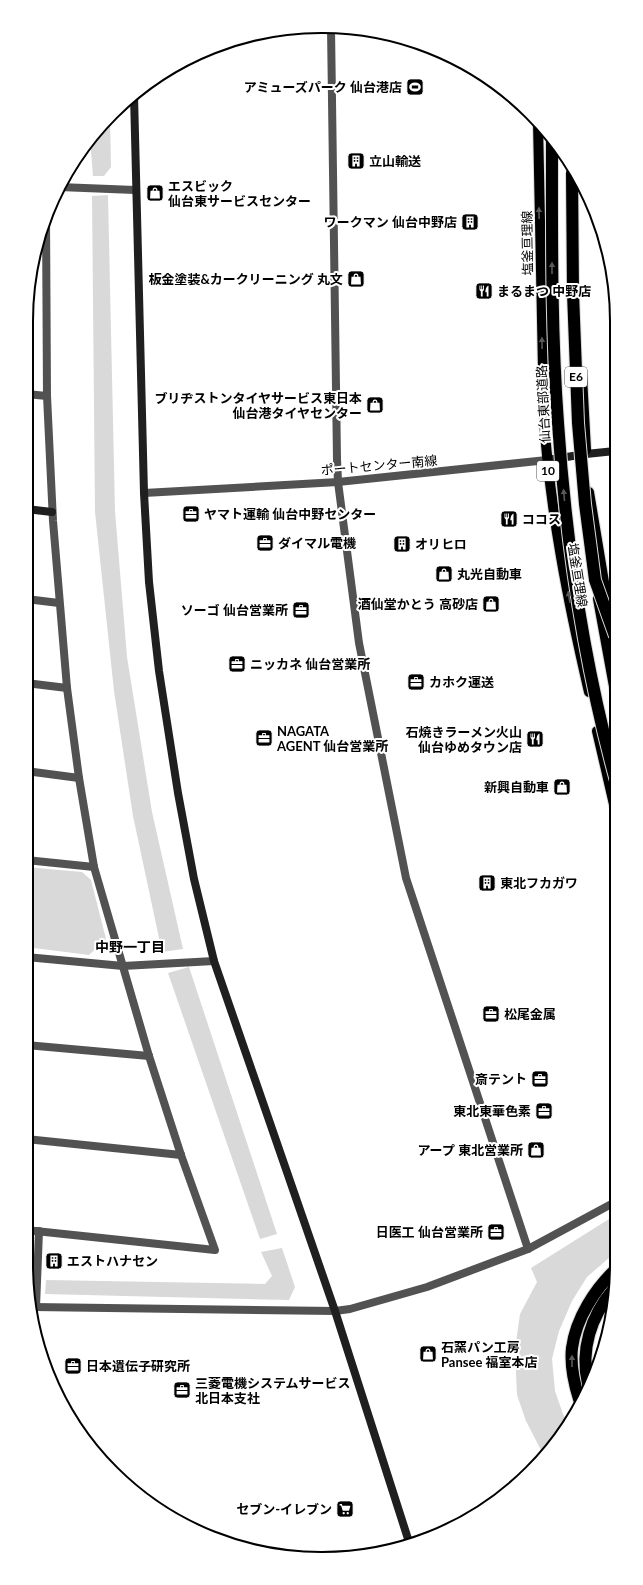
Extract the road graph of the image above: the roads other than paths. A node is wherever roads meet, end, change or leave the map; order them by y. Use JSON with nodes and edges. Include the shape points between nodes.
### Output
{"nodes":[{"id":1,"x":331,"y":34,"type":"edge"},
{"id":2,"x":134,"y":103,"type":"edge"},
{"id":3,"x":538,"y":131,"type":"edge"},
{"id":4,"x":552,"y":149,"type":"edge"},
{"id":5,"x":572,"y":179,"type":"edge"},
{"id":6,"x":576,"y":186,"type":"edge"},
{"id":7,"x":67,"y":187,"type":"edge"},
{"id":8,"x":135,"y":190,"type":"junction"},
{"id":9,"x":46,"y":236,"type":"edge"},
{"id":10,"x":33,"y":395,"type":"edge"},
{"id":11,"x":47,"y":396,"type":"junction"},
{"id":12,"x":610,"y":452,"type":"edge"},
{"id":13,"x":586,"y":454,"type":"junction"},
{"id":14,"x":547,"y":460,"type":"junction"},
{"id":15,"x":338,"y":482,"type":"junction"},
{"id":16,"x":144,"y":493,"type":"junction"},
{"id":17,"x":33,"y":510,"type":"edge"},
{"id":18,"x":52,"y":512,"type":"junction"},
{"id":19,"x":595,"y":580,"type":"junction"},
{"id":20,"x":33,"y":601,"type":"edge"},
{"id":21,"x":59,"y":603,"type":"junction"},
{"id":22,"x":610,"y":618,"type":"edge"},
{"id":23,"x":610,"y":622,"type":"edge"},
{"id":24,"x":610,"y":660,"type":"edge"},
{"id":25,"x":33,"y":684,"type":"edge"},
{"id":26,"x":67,"y":688,"type":"junction"},
{"id":27,"x":610,"y":760,"type":"edge"},
{"id":28,"x":33,"y":772,"type":"edge"},
{"id":29,"x":79,"y":778,"type":"junction"},
{"id":30,"x":610,"y":786,"type":"edge"},
{"id":31,"x":33,"y":861,"type":"edge"},
{"id":32,"x":94,"y":867,"type":"junction"},
{"id":33,"x":33,"y":958,"type":"edge"},
{"id":34,"x":214,"y":961,"type":"junction"},
{"id":35,"x":123,"y":966,"type":"junction"},
{"id":36,"x":33,"y":1046,"type":"edge"},
{"id":37,"x":149,"y":1056,"type":"junction"},
{"id":38,"x":33,"y":1140,"type":"edge"},
{"id":39,"x":181,"y":1154,"type":"junction"},
{"id":40,"x":610,"y":1205,"type":"edge"},
{"id":41,"x":33,"y":1231,"type":"edge"},
{"id":42,"x":39,"y":1231,"type":"junction"},
{"id":43,"x":528,"y":1249,"type":"junction"},
{"id":44,"x":609,"y":1276,"type":"edge"},
{"id":45,"x":608,"y":1296,"type":"edge"},
{"id":46,"x":35,"y":1302,"type":"edge"},
{"id":47,"x":36,"y":1307,"type":"edge"},
{"id":48,"x":335,"y":1311,"type":"junction"},
{"id":49,"x":587,"y":1376,"type":"edge"},
{"id":50,"x":578,"y":1395,"type":"edge"},
{"id":51,"x":408,"y":1539,"type":"edge"}],
"edges":[{"from":1,"to":15,"type":"street"},
{"from":2,"to":8,"type":"street"},
{"from":14,"to":3,"type":"main road","name":"塩釜亘理線","number":"10","one_way":true},
{"from":27,"to":4,"type":"highway","name":"仙台東部道路","number":"E6","one_way":true,"bridge":true,"via":[[586,649],[565,510],[552,293]]},
{"from":5,"to":19,"type":"highway","number":"E6","bridge":true,"via":[[578,423]]},
{"from":6,"to":13,"type":"main road","name":"塩釜亘理線","via":[[575,255]]},
{"from":7,"to":8,"type":"street"},
{"from":8,"to":16,"type":"street"},
{"from":9,"to":11,"type":"street"},
{"from":10,"to":11,"type":"street"},
{"from":11,"to":18,"type":"street"},
{"from":12,"to":13,"type":"street","name":"ポートセンター南線"},
{"from":13,"to":14,"type":"street","name":"ポートセンター南線"},
{"from":13,"to":22,"type":"main road","name":"塩釜亘理線","via":[[589,493]]},
{"from":14,"to":15,"type":"street","name":"ポートセンター南線"},
{"from":30,"to":14,"type":"main road","name":"塩釜亘理線","number":"10","one_way":true,"via":[[573,623]]},
{"from":15,"to":16,"type":"street","name":"ポートセンター南線"},
{"from":15,"to":43,"type":"street","via":[[359,643],[406,878]]},
{"from":16,"to":34,"type":"street","via":[[149,582],[176,785],[194,879]]},
{"from":17,"to":18,"type":"street"},
{"from":18,"to":21,"type":"street"},
{"from":19,"to":23,"type":"highway","bridge":true},
{"from":19,"to":24,"type":"highway","number":"E6","bridge":true},
{"from":20,"to":21,"type":"street"},
{"from":21,"to":26,"type":"street"},
{"from":25,"to":26,"type":"street"},
{"from":26,"to":29,"type":"street"},
{"from":28,"to":29,"type":"street"},
{"from":29,"to":32,"type":"street"},
{"from":31,"to":32,"type":"street"},
{"from":32,"to":35,"type":"street"},
{"from":33,"to":35,"type":"street"},
{"from":34,"to":35,"type":"street"},
{"from":34,"to":48,"type":"street"},
{"from":35,"to":37,"type":"street"},
{"from":36,"to":37,"type":"street"},
{"from":37,"to":39,"type":"street"},
{"from":38,"to":39,"type":"street"},
{"from":39,"to":42,"type":"street","via":[[216,1250]]},
{"from":40,"to":43,"type":"street"},
{"from":41,"to":42,"type":"street"},
{"from":42,"to":46,"type":"street"},
{"from":43,"to":48,"type":"street","via":[[428,1287],[350,1310]]},
{"from":50,"to":44,"type":"highway","one_way":true,"via":[[574,1383],[572,1348],[586,1309],[596,1291]]},
{"from":45,"to":49,"type":"highway","via":[[592,1323],[587,1340],[585,1359]]},
{"from":47,"to":48,"type":"street"},
{"from":48,"to":51,"type":"street"}]}
